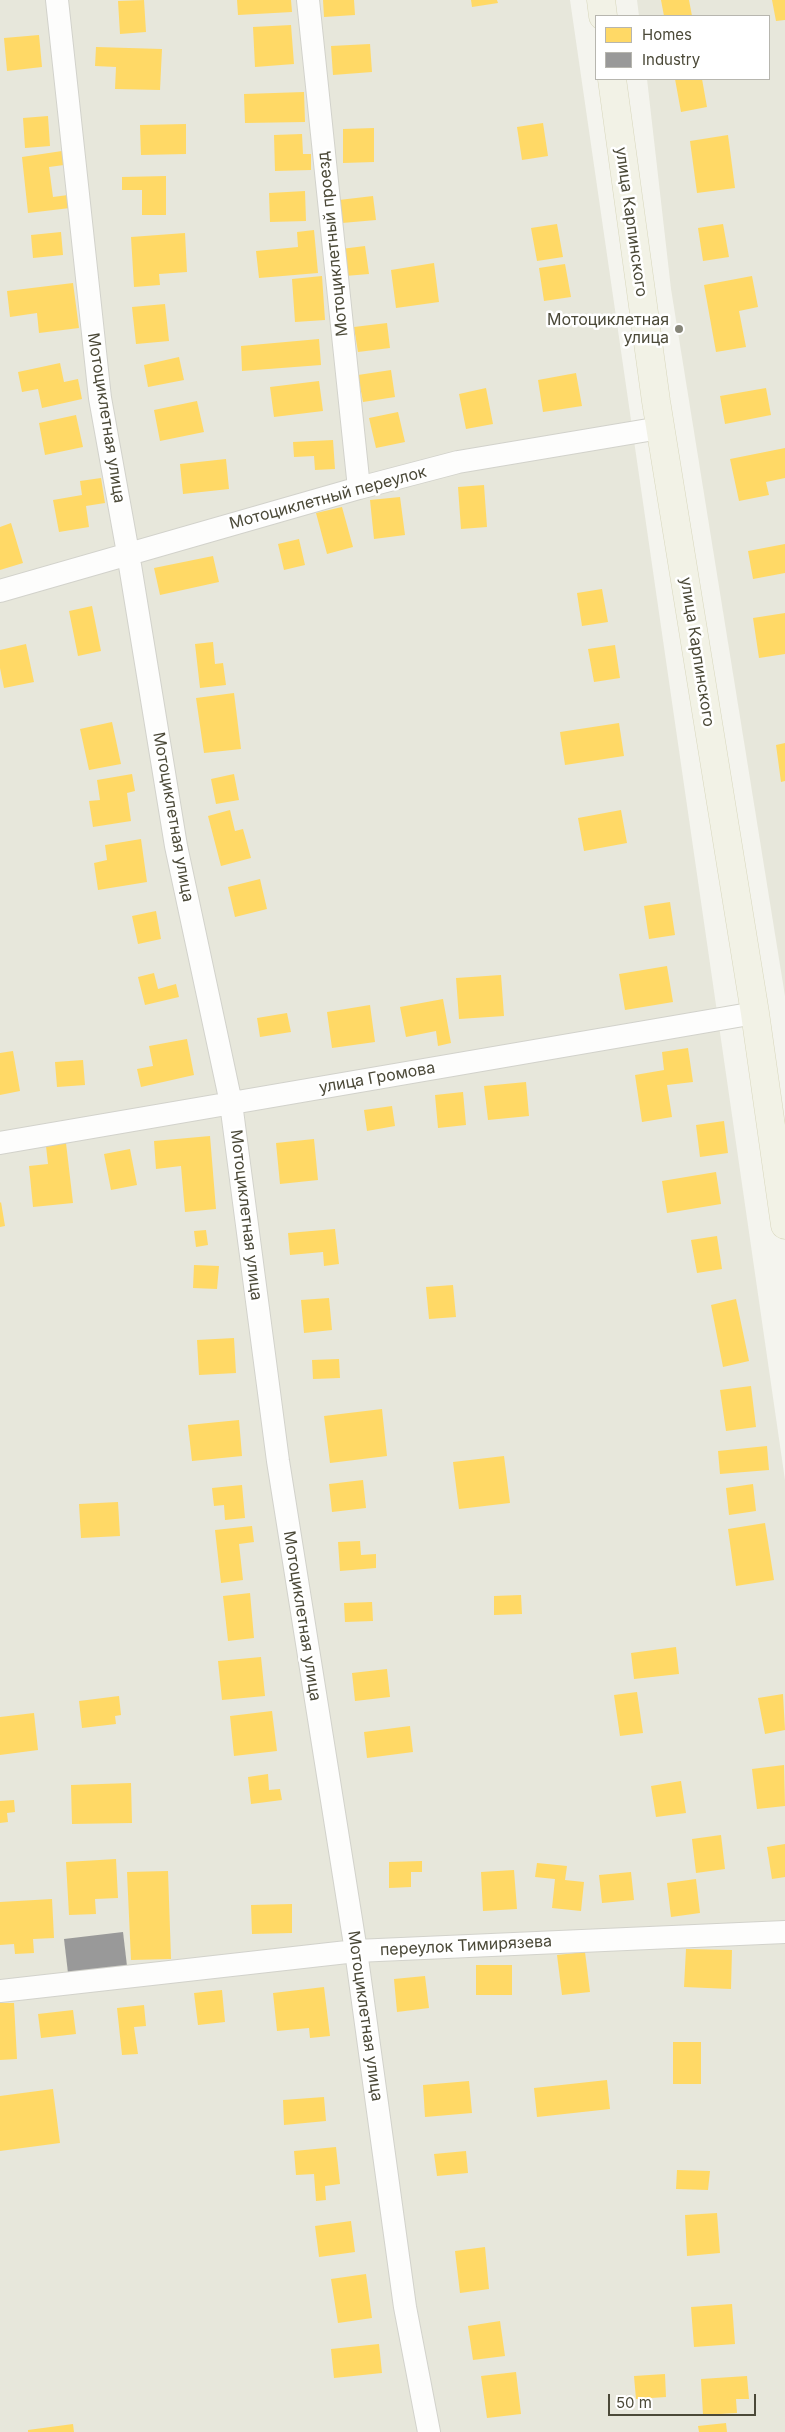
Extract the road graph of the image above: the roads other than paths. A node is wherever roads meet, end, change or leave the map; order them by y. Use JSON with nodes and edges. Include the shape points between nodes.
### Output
{"nodes":[{"id":1,"x":57,"y":0,"type":"edge"},
{"id":2,"x":308,"y":0,"type":"edge"},
{"id":3,"x":601,"y":0,"type":"edge"},
{"id":4,"x":603,"y":15,"type":"edge"},
{"id":5,"x":612,"y":80,"type":"edge"},
{"id":6,"x":660,"y":428,"type":"junction"},
{"id":7,"x":359,"y":488,"type":"junction"},
{"id":8,"x":128,"y":553,"type":"junction"},
{"id":9,"x":0,"y":591,"type":"edge"},
{"id":10,"x":755,"y":1013,"type":"junction"},
{"id":11,"x":231,"y":1103,"type":"junction"},
{"id":12,"x":0,"y":1143,"type":"edge"},
{"id":13,"x":785,"y":1225,"type":"edge"},
{"id":14,"x":785,"y":1932,"type":"edge"},
{"id":15,"x":356,"y":1951,"type":"junction"},
{"id":16,"x":0,"y":1991,"type":"edge"},
{"id":17,"x":429,"y":2432,"type":"edge"}],
"edges":[{"from":1,"to":8,"type":"street","name":"Мотоциклетная улица","via":[[100,398]]},
{"from":2,"to":7,"type":"street","name":"Мотоциклетный проезд"},
{"from":3,"to":4,"type":"main road"},
{"from":5,"to":6,"type":"main road","name":"улица Карпинского"},
{"from":6,"to":7,"type":"street","name":"Мотоциклетный переулок","via":[[458,462]]},
{"from":6,"to":10,"type":"main road","name":"улица Карпинского"},
{"from":7,"to":8,"type":"street","name":"Мотоциклетный переулок"},
{"from":8,"to":9,"type":"street","name":"Мотоциклетный переулок"},
{"from":8,"to":11,"type":"street","name":"Мотоциклетная улица","via":[[176,846]]},
{"from":10,"to":11,"type":"street","name":"улица Громова"},
{"from":10,"to":13,"type":"main road","name":"улица Карпинского"},
{"from":11,"to":12,"type":"street","name":"улица Громова"},
{"from":11,"to":15,"type":"street","name":"Мотоциклетная улица","via":[[280,1471]]},
{"from":14,"to":15,"type":"street","name":"переулок Тимирязева"},
{"from":15,"to":16,"type":"street","name":"переулок Тимирязева"},
{"from":15,"to":17,"type":"street","name":"Мотоциклетная улица","via":[[405,2307]]}]}
